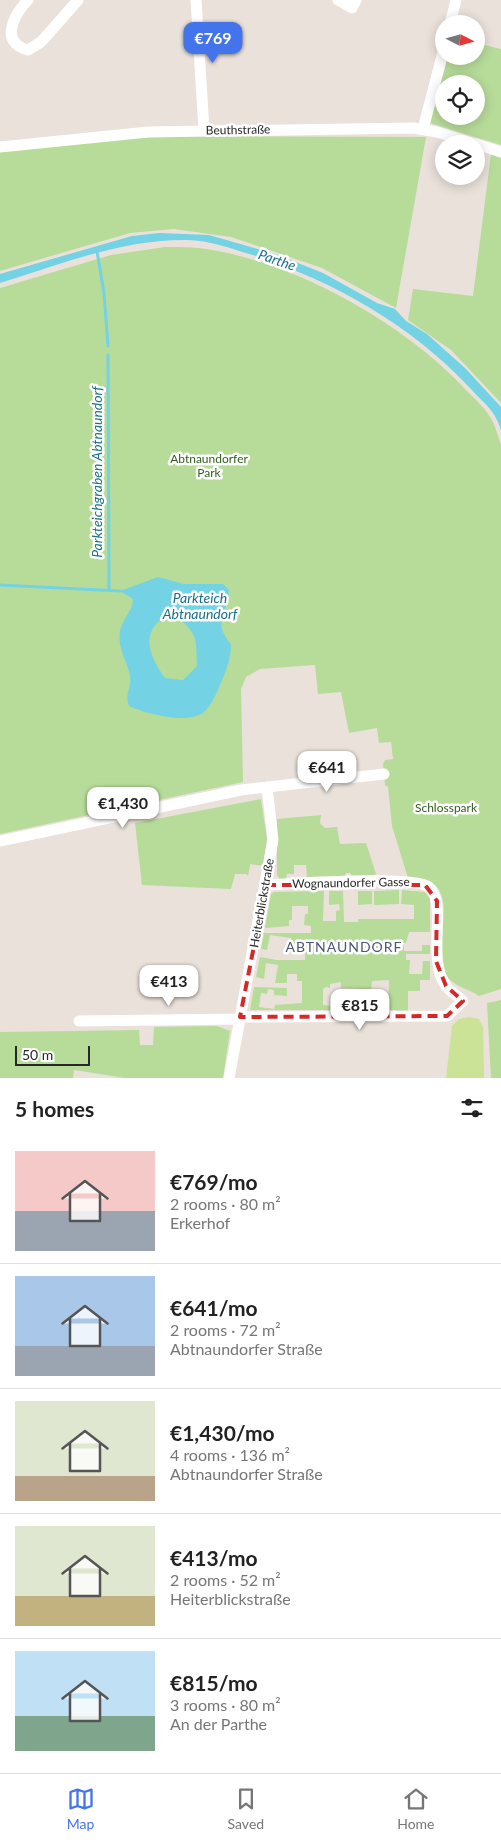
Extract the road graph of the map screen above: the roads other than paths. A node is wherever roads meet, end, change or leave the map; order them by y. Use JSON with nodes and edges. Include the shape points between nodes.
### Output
{"nodes":[{"id":1,"x":28,"y":0,"type":"edge"},
{"id":2,"x":78,"y":0,"type":"edge"},
{"id":3,"x":196,"y":0,"type":"edge"},
{"id":4,"x":338,"y":0,"type":"edge"},
{"id":5,"x":356,"y":0,"type":"edge"},
{"id":6,"x":456,"y":0,"type":"edge"},
{"id":7,"x":452,"y":15,"type":"edge"},
{"id":8,"x":440,"y":65,"type":"edge"},
{"id":9,"x":423,"y":129,"type":"junction"},
{"id":10,"x":204,"y":130,"type":"junction"},
{"id":11,"x":444,"y":135,"type":"edge"},
{"id":12,"x":0,"y":147,"type":"edge"},
{"id":13,"x":485,"y":147,"type":"edge"},
{"id":14,"x":501,"y":152,"type":"edge"},
{"id":15,"x":384,"y":774,"type":"dead end"},
{"id":16,"x":267,"y":787,"type":"junction"},
{"id":17,"x":0,"y":841,"type":"edge"},
{"id":18,"x":266,"y":884,"type":"junction"},
{"id":19,"x":240,"y":1018,"type":"junction"},
{"id":20,"x":80,"y":1021,"type":"dead end"},
{"id":21,"x":229,"y":1078,"type":"edge"}],
"edges":[{"from":1,"to":2,"type":"street","via":[[13,16],[6,30],[7,38],[13,44],[28,50],[41,42]]},
{"from":3,"to":10,"type":"street"},
{"from":4,"to":5,"type":"street","via":[[352,8]]},
{"from":6,"to":7,"type":"street"},
{"from":8,"to":9,"type":"street"},
{"from":9,"to":10,"type":"street","name":"Beuthstraße"},
{"from":9,"to":11,"type":"street","name":"Beuthstraße"},
{"from":10,"to":12,"type":"street","name":"Beuthstraße","via":[[96,136]]},
{"from":13,"to":14,"type":"street","name":"Beuthstraße"},
{"from":15,"to":16,"type":"street"},
{"from":16,"to":17,"type":"street"},
{"from":16,"to":18,"type":"street","name":"Heiterblickstraße","via":[[273,840]]},
{"from":18,"to":19,"type":"street","name":"Heiterblickstraße"},
{"from":18,"to":19,"type":"street","name":"Wognaundorfer Gasse","via":[[397,882],[419,883],[430,888],[437,901],[436,961],[446,986],[463,1001],[447,1016]]},
{"from":19,"to":20,"type":"street"},
{"from":19,"to":21,"type":"street","name":"Heiterblickstraße"}]}
